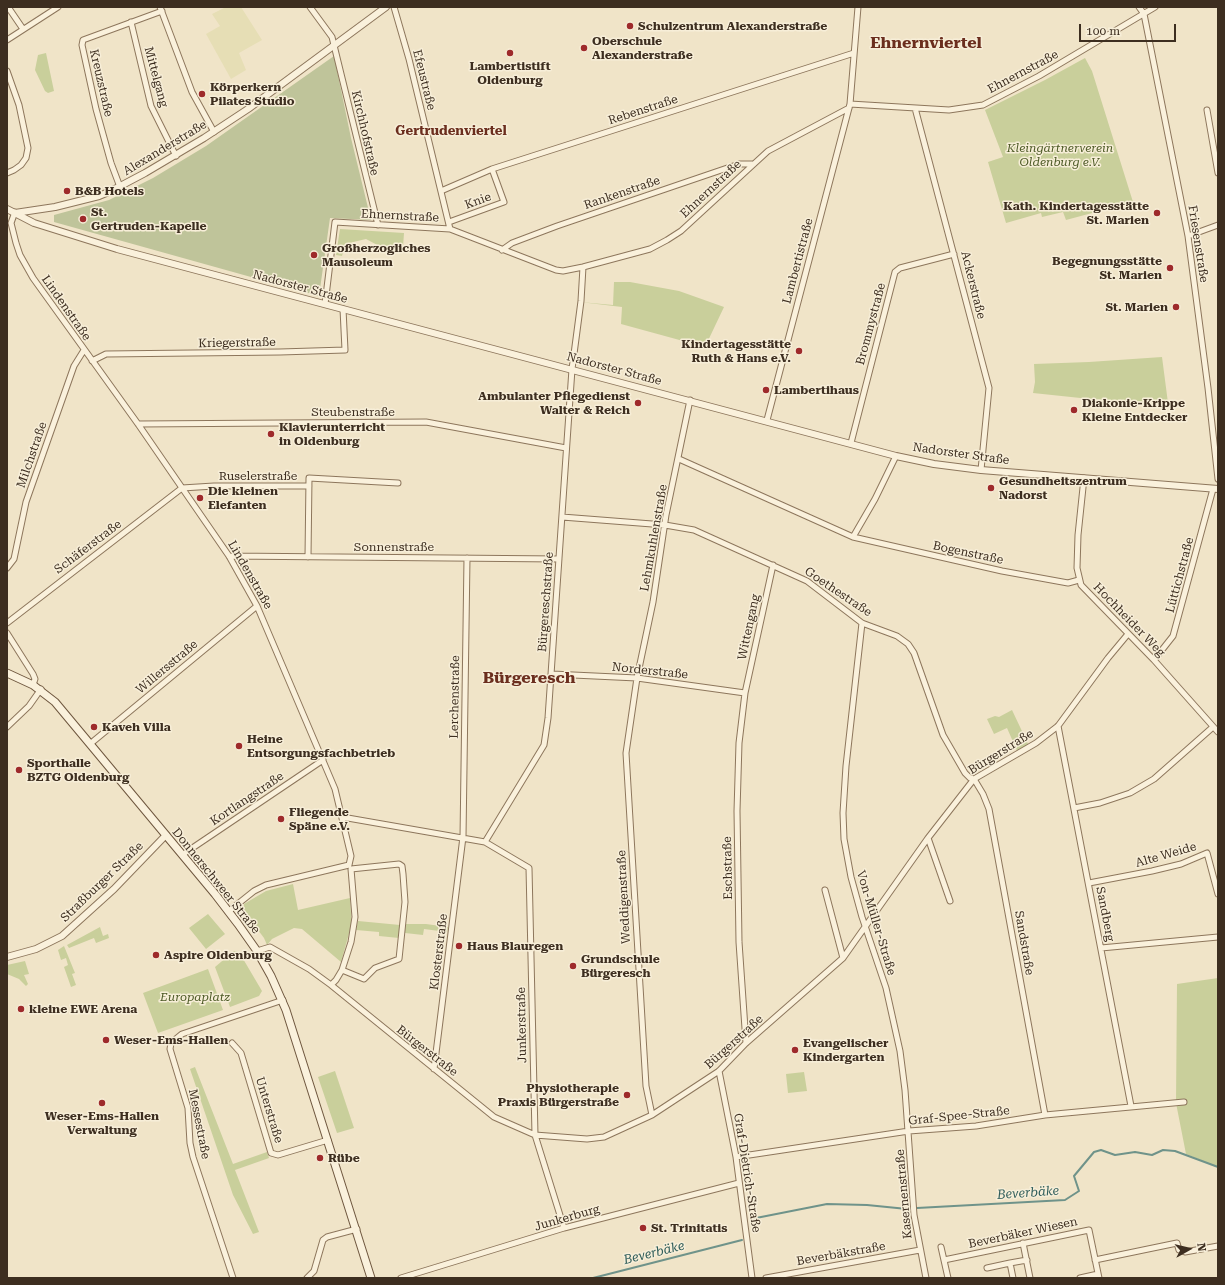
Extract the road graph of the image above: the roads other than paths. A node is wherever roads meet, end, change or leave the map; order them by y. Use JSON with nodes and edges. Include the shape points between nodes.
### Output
{"nodes":[{"id":1,"x":8,"y":7,"type":"edge"},
{"id":2,"x":58,"y":7,"type":"edge"},
{"id":3,"x":310,"y":7,"type":"edge"},
{"id":4,"x":386,"y":7,"type":"edge"},
{"id":5,"x":394,"y":7,"type":"edge"},
{"id":6,"x":858,"y":7,"type":"edge"},
{"id":7,"x":1139,"y":7,"type":"edge"},
{"id":8,"x":1155,"y":7,"type":"edge"},
{"id":9,"x":161,"y":9,"type":"edge"},
{"id":10,"x":1144,"y":14,"type":"junction"},
{"id":11,"x":131,"y":22,"type":"junction"},
{"id":12,"x":23,"y":29,"type":"junction"},
{"id":13,"x":7,"y":40,"type":"edge"},
{"id":14,"x":334,"y":45,"type":"junction"},
{"id":15,"x":854,"y":52,"type":"junction"},
{"id":16,"x":7,"y":72,"type":"edge"},
{"id":17,"x":849,"y":106,"type":"junction"},
{"id":18,"x":915,"y":108,"type":"junction"},
{"id":19,"x":1207,"y":110,"type":"dead end"},
{"id":20,"x":214,"y":132,"type":"junction"},
{"id":21,"x":176,"y":156,"type":"junction"},
{"id":22,"x":752,"y":164,"type":"junction"},
{"id":23,"x":492,"y":170,"type":"junction"},
{"id":24,"x":7,"y":173,"type":"edge"},
{"id":25,"x":1218,"y":173,"type":"edge"},
{"id":26,"x":120,"y":187,"type":"junction"},
{"id":27,"x":441,"y":191,"type":"junction"},
{"id":28,"x":7,"y":209,"type":"edge"},
{"id":29,"x":15,"y":212,"type":"junction"},
{"id":30,"x":7,"y":213,"type":"edge"},
{"id":31,"x":448,"y":222,"type":"junction"},
{"id":32,"x":378,"y":225,"type":"junction"},
{"id":33,"x":1218,"y":225,"type":"edge"},
{"id":34,"x":450,"y":229,"type":"junction"},
{"id":35,"x":1188,"y":236,"type":"junction"},
{"id":36,"x":502,"y":250,"type":"junction"},
{"id":37,"x":954,"y":254,"type":"junction"},
{"id":38,"x":583,"y":267,"type":"junction"},
{"id":39,"x":325,"y":304,"type":"junction"},
{"id":40,"x":343,"y":309,"type":"junction"},
{"id":41,"x":84,"y":350,"type":"junction"},
{"id":42,"x":92,"y":361,"type":"junction"},
{"id":43,"x":572,"y":369,"type":"junction"},
{"id":44,"x":690,"y":400,"type":"junction"},
{"id":45,"x":767,"y":420,"type":"junction"},
{"id":46,"x":138,"y":424,"type":"junction"},
{"id":47,"x":851,"y":443,"type":"junction"},
{"id":48,"x":566,"y":448,"type":"junction"},
{"id":49,"x":896,"y":456,"type":"junction"},
{"id":50,"x":679,"y":459,"type":"junction"},
{"id":51,"x":981,"y":470,"type":"junction"},
{"id":52,"x":1084,"y":478,"type":"junction"},
{"id":53,"x":1218,"y":480,"type":"edge"},
{"id":54,"x":398,"y":483,"type":"dead end"},
{"id":55,"x":309,"y":486,"type":"junction"},
{"id":56,"x":182,"y":488,"type":"junction"},
{"id":57,"x":1216,"y":489,"type":"edge"},
{"id":58,"x":562,"y":517,"type":"junction"},
{"id":59,"x":665,"y":525,"type":"junction"},
{"id":60,"x":853,"y":537,"type":"junction"},
{"id":61,"x":229,"y":556,"type":"junction"},
{"id":62,"x":308,"y":557,"type":"junction"},
{"id":63,"x":467,"y":558,"type":"junction"},
{"id":64,"x":559,"y":558,"type":"junction"},
{"id":65,"x":773,"y":564,"type":"junction"},
{"id":66,"x":7,"y":568,"type":"edge"},
{"id":67,"x":1079,"y":580,"type":"junction"},
{"id":68,"x":257,"y":606,"type":"junction"},
{"id":69,"x":7,"y":623,"type":"edge"},
{"id":70,"x":862,"y":623,"type":"junction"},
{"id":71,"x":7,"y":633,"type":"edge"},
{"id":72,"x":1128,"y":634,"type":"junction"},
{"id":73,"x":1154,"y":660,"type":"junction"},
{"id":74,"x":7,"y":673,"type":"edge"},
{"id":75,"x":552,"y":674,"type":"junction"},
{"id":76,"x":637,"y":678,"type":"junction"},
{"id":77,"x":33,"y":685,"type":"junction"},
{"id":78,"x":41,"y":690,"type":"junction"},
{"id":79,"x":745,"y":693,"type":"junction"},
{"id":80,"x":7,"y":726,"type":"edge"},
{"id":81,"x":1058,"y":726,"type":"junction"},
{"id":82,"x":1213,"y":727,"type":"junction"},
{"id":83,"x":1218,"y":732,"type":"edge"},
{"id":84,"x":90,"y":744,"type":"junction"},
{"id":85,"x":323,"y":760,"type":"junction"},
{"id":86,"x":974,"y":779,"type":"junction"},
{"id":87,"x":1074,"y":808,"type":"junction"},
{"id":88,"x":342,"y":817,"type":"junction"},
{"id":89,"x":166,"y":835,"type":"junction"},
{"id":90,"x":463,"y":837,"type":"junction"},
{"id":91,"x":928,"y":838,"type":"junction"},
{"id":92,"x":485,"y":842,"type":"junction"},
{"id":93,"x":182,"y":855,"type":"junction"},
{"id":94,"x":350,"y":867,"type":"junction"},
{"id":95,"x":1089,"y":883,"type":"junction"},
{"id":96,"x":826,"y":890,"type":"dead end"},
{"id":97,"x":1218,"y":894,"type":"edge"},
{"id":98,"x":950,"y":901,"type":"dead end"},
{"id":99,"x":229,"y":911,"type":"junction"},
{"id":100,"x":866,"y":928,"type":"junction"},
{"id":101,"x":1218,"y":937,"type":"edge"},
{"id":102,"x":1102,"y":948,"type":"junction"},
{"id":103,"x":257,"y":952,"type":"junction"},
{"id":104,"x":7,"y":957,"type":"edge"},
{"id":105,"x":843,"y":958,"type":"junction"},
{"id":106,"x":342,"y":970,"type":"junction"},
{"id":107,"x":331,"y":985,"type":"junction"},
{"id":108,"x":283,"y":1000,"type":"junction"},
{"id":109,"x":232,"y":1043,"type":"dead end"},
{"id":110,"x":746,"y":1043,"type":"junction"},
{"id":111,"x":434,"y":1069,"type":"junction"},
{"id":112,"x":719,"y":1071,"type":"junction"},
{"id":113,"x":1184,"y":1102,"type":"dead end"},
{"id":114,"x":1131,"y":1106,"type":"junction"},
{"id":115,"x":652,"y":1114,"type":"junction"},
{"id":116,"x":1045,"y":1115,"type":"junction"},
{"id":117,"x":908,"y":1132,"type":"junction"},
{"id":118,"x":535,"y":1135,"type":"junction"},
{"id":119,"x":328,"y":1140,"type":"junction"},
{"id":120,"x":736,"y":1157,"type":"junction"},
{"id":121,"x":739,"y":1183,"type":"junction"},
{"id":122,"x":564,"y":1228,"type":"junction"},
{"id":123,"x":357,"y":1229,"type":"junction"},
{"id":124,"x":1023,"y":1243,"type":"junction"},
{"id":125,"x":1218,"y":1246,"type":"edge"},
{"id":126,"x":941,"y":1247,"type":"dead end"},
{"id":127,"x":920,"y":1250,"type":"junction"},
{"id":128,"x":944,"y":1260,"type":"junction"},
{"id":129,"x":1027,"y":1260,"type":"junction"},
{"id":130,"x":1095,"y":1260,"type":"junction"},
{"id":131,"x":1010,"y":1263,"type":"junction"},
{"id":132,"x":987,"y":1268,"type":"dead end"},
{"id":133,"x":1099,"y":1276,"type":"edge"},
{"id":134,"x":233,"y":1278,"type":"edge"},
{"id":135,"x":307,"y":1278,"type":"edge"},
{"id":136,"x":371,"y":1278,"type":"edge"},
{"id":137,"x":401,"y":1278,"type":"edge"},
{"id":138,"x":752,"y":1278,"type":"edge"},
{"id":139,"x":766,"y":1278,"type":"edge"},
{"id":140,"x":926,"y":1278,"type":"edge"},
{"id":141,"x":948,"y":1278,"type":"edge"},
{"id":142,"x":1013,"y":1278,"type":"edge"},
{"id":143,"x":1030,"y":1278,"type":"edge"},
{"id":144,"x":1080,"y":1278,"type":"edge"}],
"edges":[{"from":1,"to":12,"type":"street"},
{"from":2,"to":12,"type":"street"},
{"from":3,"to":14,"type":"street","name":"Kirchhofstraße","via":[[332,37]]},
{"from":4,"to":14,"type":"street","name":"Alexanderstraße"},
{"from":5,"to":27,"type":"street","name":"Efeustraße"},
{"from":6,"to":15,"type":"street","name":"Lambertistraße"},
{"from":7,"to":10,"type":"street"},
{"from":8,"to":10,"type":"street","name":"Ehnernstraße"},
{"from":9,"to":11,"type":"street","name":"Kreuzstraße"},
{"from":9,"to":20,"type":"street","via":[[192,92]]},
{"from":10,"to":18,"type":"street","name":"Ehnernstraße","via":[[1039,76],[983,105],[949,110]]},
{"from":10,"to":35,"type":"street","name":"Friesenstraße"},
{"from":11,"to":21,"type":"street","name":"Mittelgang","via":[[151,106]]},
{"from":11,"to":26,"type":"street","name":"Kreuzstraße","via":[[86,38],[82,45],[96,109]]},
{"from":12,"to":13,"type":"street"},
{"from":14,"to":20,"type":"street","name":"Alexanderstraße"},
{"from":14,"to":32,"type":"street","name":"Kirchhofstraße"},
{"from":15,"to":17,"type":"street","name":"Lambertistraße"},
{"from":15,"to":23,"type":"street","name":"Rebenstraße"},
{"from":16,"to":24,"type":"street","via":[[19,105],[28,148],[26,158],[21,164]]},
{"from":17,"to":18,"type":"street","name":"Ehnernstraße"},
{"from":17,"to":22,"type":"street","name":"Ehnernstraße","via":[[768,151]]},
{"from":17,"to":45,"type":"street","name":"Lambertistraße"},
{"from":18,"to":37,"type":"street","name":"Ackerstraße"},
{"from":19,"to":25,"type":"street"},
{"from":20,"to":21,"type":"street","name":"Alexanderstraße"},
{"from":21,"to":26,"type":"street","name":"Alexanderstraße"},
{"from":22,"to":36,"type":"street","name":"Rankenstraße","via":[[739,164],[593,214],[512,243]]},
{"from":22,"to":38,"type":"street","name":"Ehnernstraße","via":[[717,199],[667,240],[650,249]]},
{"from":23,"to":27,"type":"street","name":"Rebenstraße"},
{"from":23,"to":31,"type":"street","name":"Knie","via":[[504,202]]},
{"from":26,"to":29,"type":"street","name":"Alexanderstraße","via":[[69,204]]},
{"from":27,"to":31,"type":"street","name":"Efeustraße"},
{"from":28,"to":29,"type":"street","name":"Nadorster Straße"},
{"from":29,"to":30,"type":"street","name":"Alexanderstraße"},
{"from":29,"to":39,"type":"street","name":"Nadorster Straße","via":[[34,223],[117,249]]},
{"from":29,"to":41,"type":"street","name":"Lindenstraße","via":[[12,223],[21,258]]},
{"from":31,"to":34,"type":"street","name":"Efeustraße"},
{"from":32,"to":34,"type":"street","name":"Ehnernstraße"},
{"from":32,"to":39,"type":"street","name":"Ehnernstraße","via":[[335,222]]},
{"from":33,"to":35,"type":"street"},
{"from":34,"to":36,"type":"street","name":"Ehnernstraße"},
{"from":35,"to":53,"type":"street","name":"Friesenstraße"},
{"from":36,"to":38,"type":"street","name":"Ehnernstraße","via":[[556,270]]},
{"from":37,"to":47,"type":"street","name":"Brommystraße","via":[[900,268],[895,272]]},
{"from":37,"to":51,"type":"street","name":"Ackerstraße","via":[[989,388]]},
{"from":38,"to":43,"type":"street","name":"Bürgereschstraße"},
{"from":39,"to":40,"type":"street","name":"Nadorster Straße"},
{"from":40,"to":42,"type":"street","name":"Kriegerstraße","via":[[345,350],[106,354]]},
{"from":40,"to":43,"type":"street","name":"Nadorster Straße"},
{"from":41,"to":42,"type":"street","name":"Lindenstraße"},
{"from":41,"to":66,"type":"street","name":"Milchstraße","via":[[74,366],[26,502],[14,559]]},
{"from":42,"to":46,"type":"street","name":"Lindenstraße"},
{"from":43,"to":44,"type":"street","name":"Nadorster Straße"},
{"from":43,"to":48,"type":"street","name":"Bürgereschstraße"},
{"from":44,"to":45,"type":"street","name":"Nadorster Straße"},
{"from":44,"to":50,"type":"street","name":"Lehmkuhlenstraße"},
{"from":45,"to":47,"type":"street","name":"Nadorster Straße"},
{"from":46,"to":48,"type":"street","name":"Steubenstraße","via":[[426,422]]},
{"from":46,"to":56,"type":"street","name":"Lindenstraße"},
{"from":47,"to":49,"type":"street","name":"Nadorster Straße"},
{"from":48,"to":58,"type":"street","name":"Bürgereschstraße"},
{"from":49,"to":51,"type":"street","name":"Nadorster Straße"},
{"from":49,"to":60,"type":"street"},
{"from":50,"to":59,"type":"street","name":"Lehmkuhlenstraße"},
{"from":50,"to":60,"type":"street","name":"Bogenstraße"},
{"from":51,"to":52,"type":"street","name":"Nadorster Straße"},
{"from":52,"to":57,"type":"street","name":"Nadorster Straße"},
{"from":52,"to":67,"type":"street","name":"Hochheider Weg","via":[[1078,535]]},
{"from":53,"to":57,"type":"street","name":"Friesenstraße"},
{"from":54,"to":55,"type":"street","name":"Ruselerstraße","via":[[310,478]]},
{"from":55,"to":56,"type":"street","name":"Ruselerstraße"},
{"from":55,"to":62,"type":"street"},
{"from":56,"to":61,"type":"street","name":"Lindenstraße"},
{"from":56,"to":69,"type":"street","name":"Schäferstraße"},
{"from":57,"to":73,"type":"street","name":"Lüttichstraße","via":[[1173,636]]},
{"from":58,"to":59,"type":"street","name":"Goethestraße"},
{"from":58,"to":64,"type":"street","name":"Bürgereschstraße"},
{"from":59,"to":65,"type":"street","name":"Goethestraße","via":[[694,530]]},
{"from":59,"to":76,"type":"street","name":"Lehmkuhlenstraße","via":[[653,602]]},
{"from":60,"to":67,"type":"street","name":"Bogenstraße","via":[[1002,571],[1068,583]]},
{"from":61,"to":62,"type":"street","name":"Sonnenstraße"},
{"from":61,"to":68,"type":"street","name":"Lindenstraße"},
{"from":62,"to":63,"type":"street","name":"Sonnenstraße"},
{"from":63,"to":64,"type":"street","name":"Sonnenstraße"},
{"from":63,"to":90,"type":"street","name":"Lerchenstraße"},
{"from":64,"to":75,"type":"street","name":"Bürgereschstraße"},
{"from":65,"to":70,"type":"street","name":"Goethestraße","via":[[819,588]]},
{"from":65,"to":79,"type":"street","name":"Wittengang"},
{"from":67,"to":72,"type":"street","name":"Hochheider Weg"},
{"from":68,"to":84,"type":"street","name":"Willersstraße"},
{"from":68,"to":85,"type":"street","name":"Lindenstraße"},
{"from":70,"to":86,"type":"street","name":"Goethestraße","via":[[897,636],[908,644],[914,653],[943,735],[965,773]]},
{"from":70,"to":100,"type":"street","name":"Von-Müller-Straße","via":[[850,715],[843,813],[848,865]]},
{"from":71,"to":77,"type":"street","via":[[33,674]]},
{"from":72,"to":73,"type":"street","name":"Hochheider Weg"},
{"from":72,"to":81,"type":"street","name":"Bürgerstraße"},
{"from":73,"to":82,"type":"street","name":"Hochheider Weg"},
{"from":74,"to":77,"type":"main road","name":"Donnerschweer Straße"},
{"from":75,"to":76,"type":"street","name":"Norderstraße"},
{"from":75,"to":92,"type":"street","name":"Bürgereschstraße","via":[[544,745]]},
{"from":76,"to":79,"type":"street","name":"Norderstraße"},
{"from":76,"to":115,"type":"street","name":"Weddigenstraße","via":[[626,753],[646,1086]]},
{"from":77,"to":78,"type":"main road","name":"Donnerschweer Straße"},
{"from":78,"to":80,"type":"street","via":[[29,706]]},
{"from":78,"to":84,"type":"main road","name":"Donnerschweer Straße","via":[[55,702]]},
{"from":79,"to":110,"type":"street","name":"Eschstraße","via":[[739,743],[737,811],[739,942]]},
{"from":81,"to":86,"type":"street","name":"Bürgerstraße","via":[[1036,743]]},
{"from":81,"to":87,"type":"street","name":"Sandberg"},
{"from":82,"to":83,"type":"street","name":"Hochheider Weg"},
{"from":82,"to":87,"type":"street","via":[[1154,779],[1135,790],[1100,803]]},
{"from":84,"to":89,"type":"main road","name":"Donnerschweer Straße"},
{"from":85,"to":88,"type":"street","name":"Lindenstraße","via":[[335,789]]},
{"from":85,"to":93,"type":"street","name":"Kortlangstraße"},
{"from":86,"to":91,"type":"street","name":"Bürgerstraße"},
{"from":86,"to":116,"type":"street","name":"Sandstraße","via":[[989,810]]},
{"from":87,"to":95,"type":"street","name":"Sandberg"},
{"from":88,"to":90,"type":"street"},
{"from":88,"to":94,"type":"street","name":"Lindenstraße","via":[[351,856]]},
{"from":89,"to":93,"type":"main road","name":"Donnerschweer Straße"},
{"from":89,"to":104,"type":"street","name":"Straßburger Straße","via":[[114,889],[62,936],[36,949]]},
{"from":90,"to":92,"type":"street"},
{"from":90,"to":111,"type":"street","name":"Klosterstraße"},
{"from":91,"to":98,"type":"street"},
{"from":91,"to":100,"type":"street","name":"Bürgerstraße"},
{"from":92,"to":118,"type":"street","name":"Junkerstraße","via":[[529,868]]},
{"from":93,"to":99,"type":"main road","name":"Donnerschweer Straße"},
{"from":94,"to":99,"type":"street","via":[[266,885]]},
{"from":94,"to":106,"type":"street","name":"Lindenstraße","via":[[355,917],[351,942]]},
{"from":94,"to":106,"type":"street","via":[[399,864],[404,874],[405,902],[398,959],[375,968],[364,979]]},
{"from":95,"to":97,"type":"street","name":"Alte Weide","via":[[1180,864],[1207,853]]},
{"from":95,"to":102,"type":"street","name":"Sandberg"},
{"from":96,"to":105,"type":"street"},
{"from":99,"to":103,"type":"main road","name":"Donnerschweer Straße"},
{"from":100,"to":105,"type":"street","name":"Bürgerstraße"},
{"from":100,"to":117,"type":"street","name":"Von-Müller-Straße","via":[[891,1008],[902,1068]]},
{"from":101,"to":102,"type":"street"},
{"from":102,"to":114,"type":"street","name":"Sandberg"},
{"from":103,"to":107,"type":"street","name":"Bürgerstraße","via":[[270,947]]},
{"from":103,"to":108,"type":"main road","name":"Donnerschweer Straße"},
{"from":105,"to":110,"type":"street","name":"Bürgerstraße"},
{"from":106,"to":107,"type":"street","name":"Lindenstraße"},
{"from":107,"to":111,"type":"street","name":"Bürgerstraße"},
{"from":108,"to":119,"type":"main road","name":"Donnerschweer Straße"},
{"from":108,"to":134,"type":"street","name":"Messestraße","via":[[182,1034],[171,1043],[170,1049],[188,1108],[190,1143]]},
{"from":109,"to":119,"type":"street","name":"Unterstraße","via":[[241,1053],[272,1152],[278,1155]]},
{"from":110,"to":112,"type":"street","name":"Bürgerstraße"},
{"from":111,"to":118,"type":"street","name":"Bürgerstraße","via":[[494,1117]]},
{"from":112,"to":115,"type":"street","name":"Bürgerstraße"},
{"from":112,"to":120,"type":"street","name":"Graf-Dietrich-Straße"},
{"from":113,"to":114,"type":"street","name":"Graf-Spee-Straße"},
{"from":114,"to":116,"type":"street","name":"Graf-Spee-Straße"},
{"from":115,"to":118,"type":"street","name":"Bürgerstraße","via":[[604,1137],[587,1140]]},
{"from":116,"to":117,"type":"street","name":"Graf-Spee-Straße","via":[[976,1126]]},
{"from":117,"to":120,"type":"street","name":"Graf-Spee-Straße"},
{"from":117,"to":127,"type":"street","name":"Kasernenstraße","via":[[914,1215]]},
{"from":118,"to":122,"type":"street","name":"Junkerstraße"},
{"from":119,"to":123,"type":"main road","name":"Donnerschweer Straße"},
{"from":120,"to":121,"type":"street","name":"Graf-Dietrich-Straße"},
{"from":121,"to":122,"type":"street","name":"Junkerburg"},
{"from":121,"to":138,"type":"street","name":"Graf-Dietrich-Straße"},
{"from":122,"to":137,"type":"street","name":"Junkerburg"},
{"from":123,"to":135,"type":"street","via":[[327,1237],[314,1271]]},
{"from":123,"to":136,"type":"main road","name":"Donnerschweer Straße"},
{"from":124,"to":128,"type":"street","name":"Beverbäker Wiesen"},
{"from":124,"to":129,"type":"street"},
{"from":124,"to":130,"type":"street","name":"Beverbäker Wiesen","via":[[1089,1230]]},
{"from":125,"to":130,"type":"street","via":[[1185,1252],[1179,1250],[1177,1243]]},
{"from":126,"to":128,"type":"street"},
{"from":127,"to":139,"type":"street","name":"Beverbäkstraße"},
{"from":127,"to":140,"type":"street","name":"Kasernenstraße"},
{"from":128,"to":141,"type":"street"},
{"from":129,"to":131,"type":"street"},
{"from":129,"to":143,"type":"street"},
{"from":130,"to":133,"type":"street"},
{"from":131,"to":132,"type":"street"},
{"from":131,"to":142,"type":"street"},
{"from":133,"to":144,"type":"street"}]}
